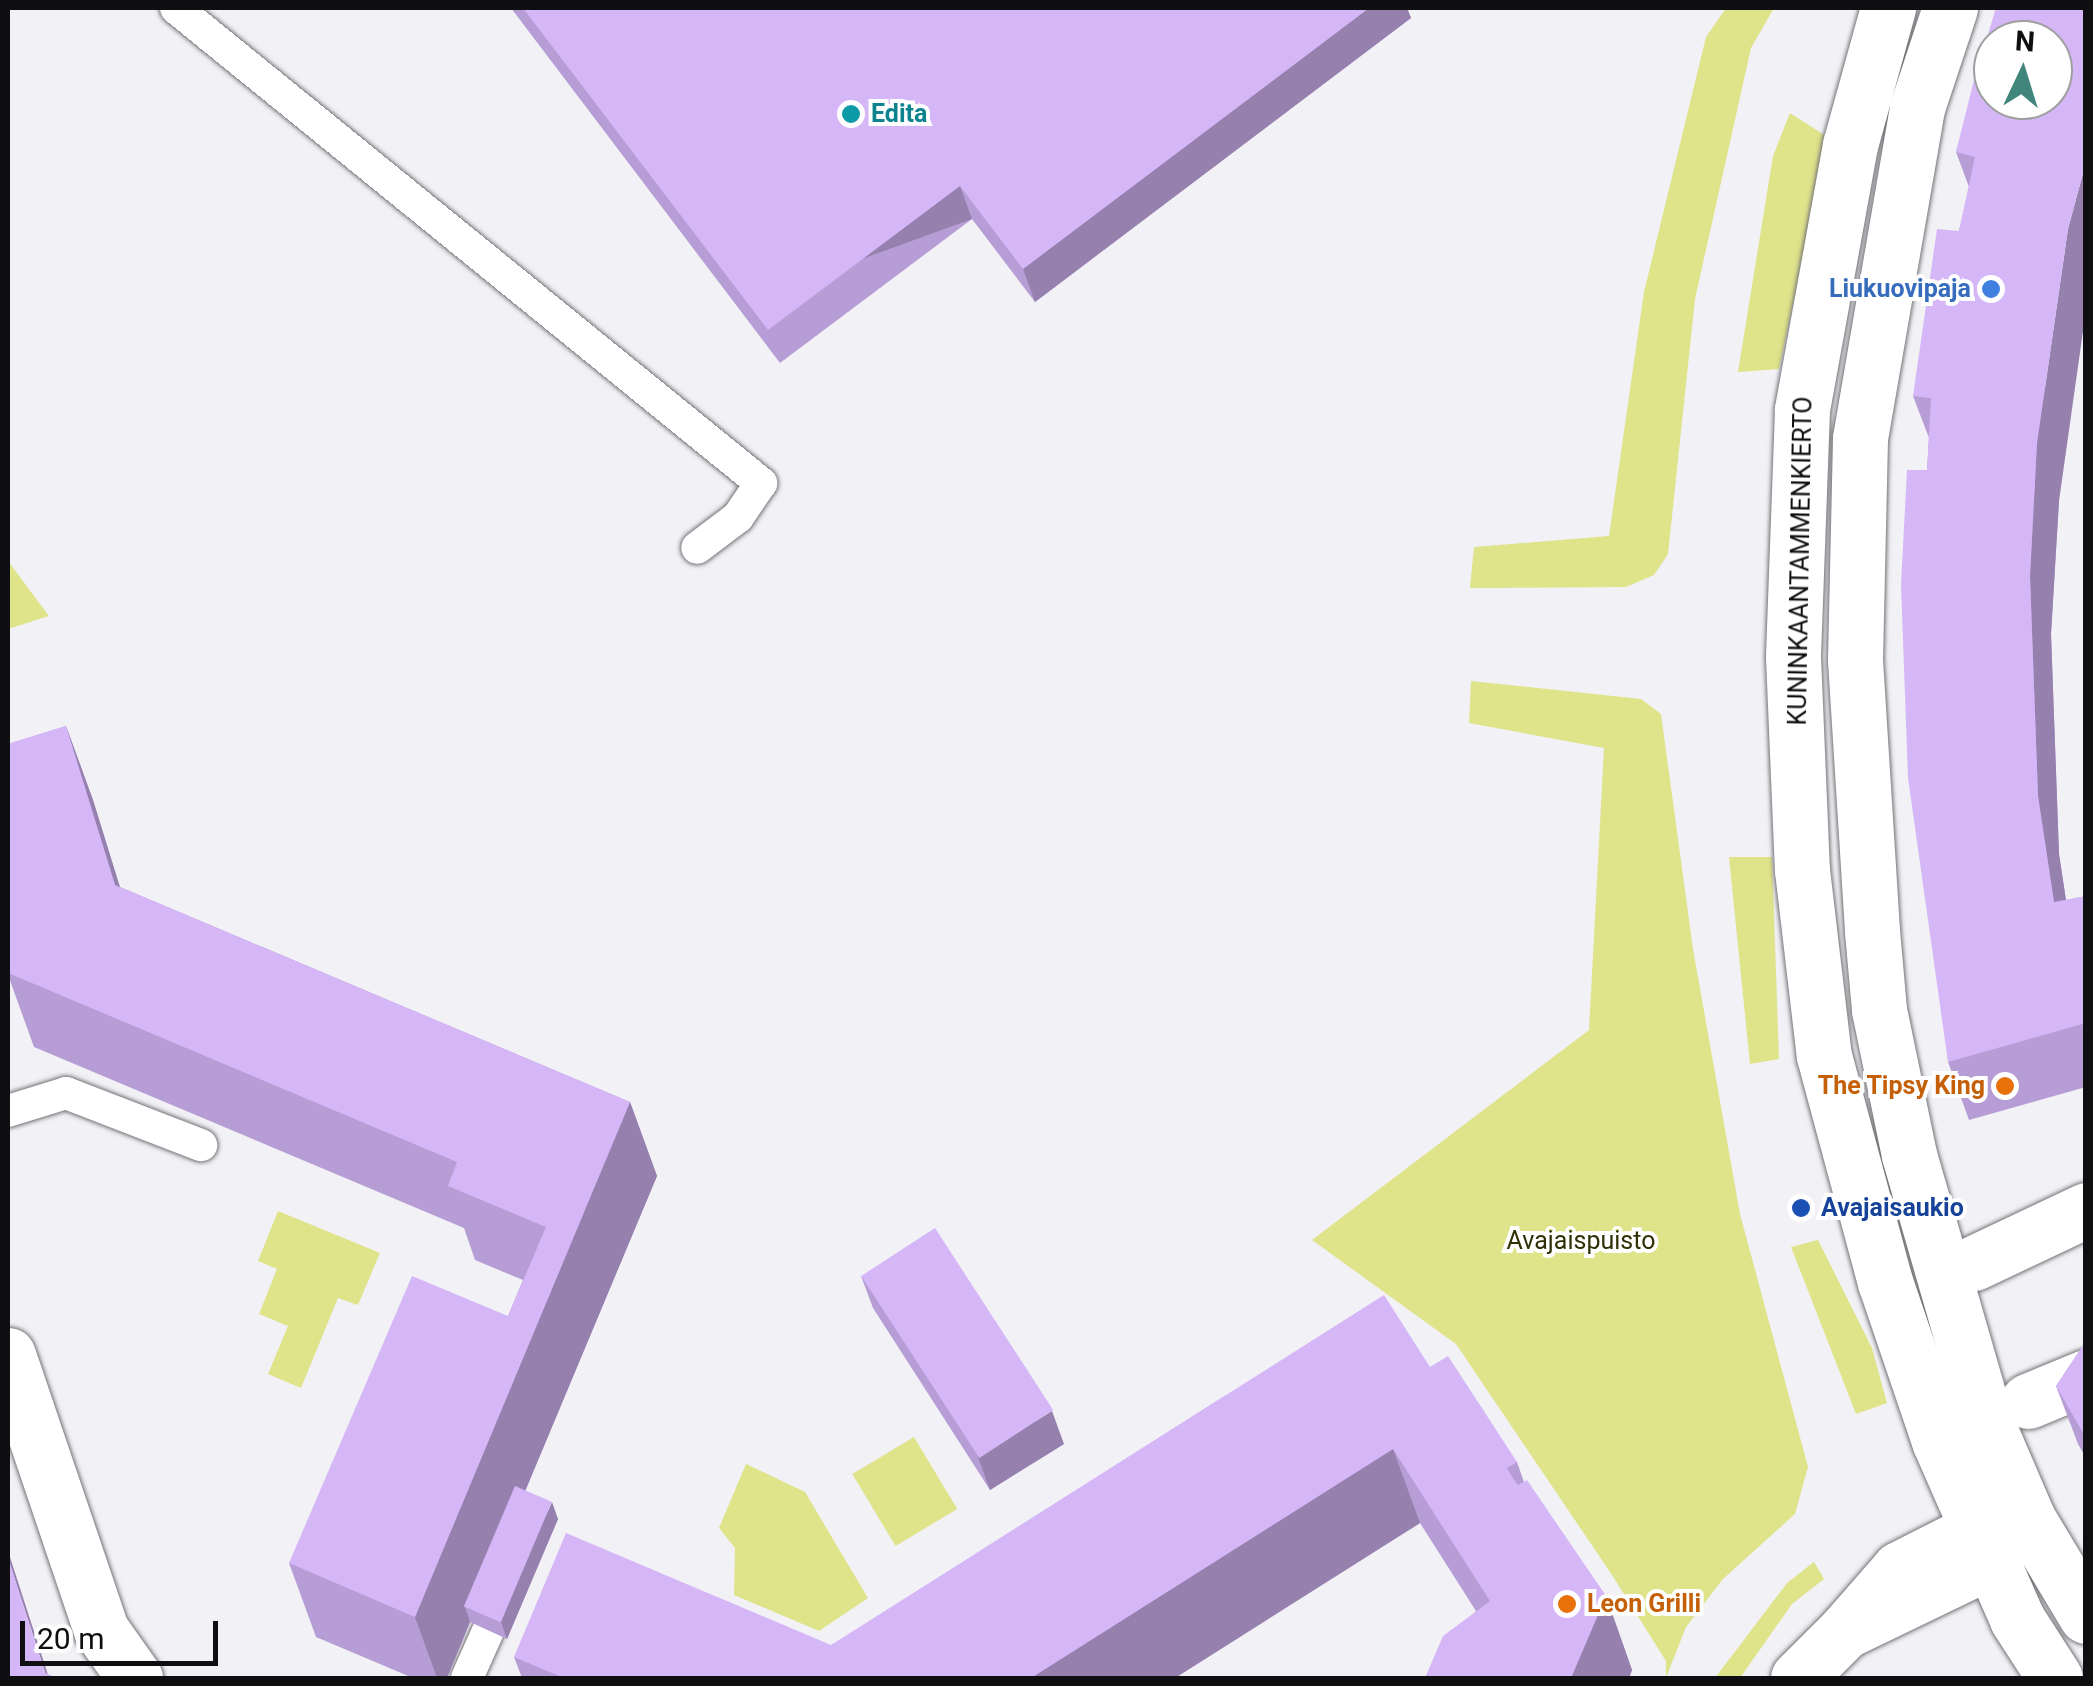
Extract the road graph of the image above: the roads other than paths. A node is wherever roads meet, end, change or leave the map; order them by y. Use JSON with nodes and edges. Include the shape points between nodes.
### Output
{"nodes":[{"id":1,"x":176,"y":8,"type":"edge"},
{"id":2,"x":1888,"y":8,"type":"edge"},
{"id":3,"x":1950,"y":8,"type":"edge"},
{"id":4,"x":697,"y":548,"type":"dead end"},
{"id":5,"x":8,"y":1111,"type":"edge"},
{"id":6,"x":201,"y":1145,"type":"dead end"},
{"id":7,"x":2086,"y":1210,"type":"edge"},
{"id":8,"x":1957,"y":1268,"type":"junction"},
{"id":9,"x":1884,"y":1282,"type":"junction"},
{"id":10,"x":8,"y":1355,"type":"edge"},
{"id":11,"x":2086,"y":1377,"type":"edge"},
{"id":12,"x":2028,"y":1401,"type":"dead end"},
{"id":13,"x":1999,"y":1536,"type":"junction"},
{"id":14,"x":2086,"y":1616,"type":"edge"},
{"id":15,"x":488,"y":1631,"type":"edge"},
{"id":16,"x":136,"y":1678,"type":"edge"},
{"id":17,"x":467,"y":1678,"type":"edge"},
{"id":18,"x":1798,"y":1678,"type":"edge"},
{"id":19,"x":2055,"y":1678,"type":"edge"}],
"edges":[{"from":1,"to":4,"type":"lane","via":[[761,482],[738,517]]},
{"from":2,"to":9,"type":"street","name":"KUNINKAANTAMMENKIERTO","via":[[1869,59],[1812,336],[1802,410],[1793,657],[1802,870],[1824,1056]]},
{"from":3,"to":8,"type":"street","name":"KUNINKAANTAMMENKIERTO","via":[[1917,108],[1870,353],[1853,576],[1878,1010]]},
{"from":5,"to":6,"type":"lane","via":[[66,1093]]},
{"from":7,"to":8,"type":"street"},
{"from":8,"to":9,"type":"lane"},
{"from":8,"to":13,"type":"street","name":"KUNINKAANTAMMENKIERTO"},
{"from":9,"to":13,"type":"street","name":"KUNINKAANTAMMENKIERTO","via":[[1939,1441]]},
{"from":10,"to":16,"type":"street","via":[[101,1630]]},
{"from":11,"to":12,"type":"street"},
{"from":13,"to":14,"type":"street","name":"KUNINKAANTAMMENKIERTO"},
{"from":13,"to":18,"type":"street","via":[[1900,1569]]},
{"from":13,"to":19,"type":"street","name":"KUNINKAANTAMMENKIERTO"},
{"from":15,"to":17,"type":"lane"}]}
